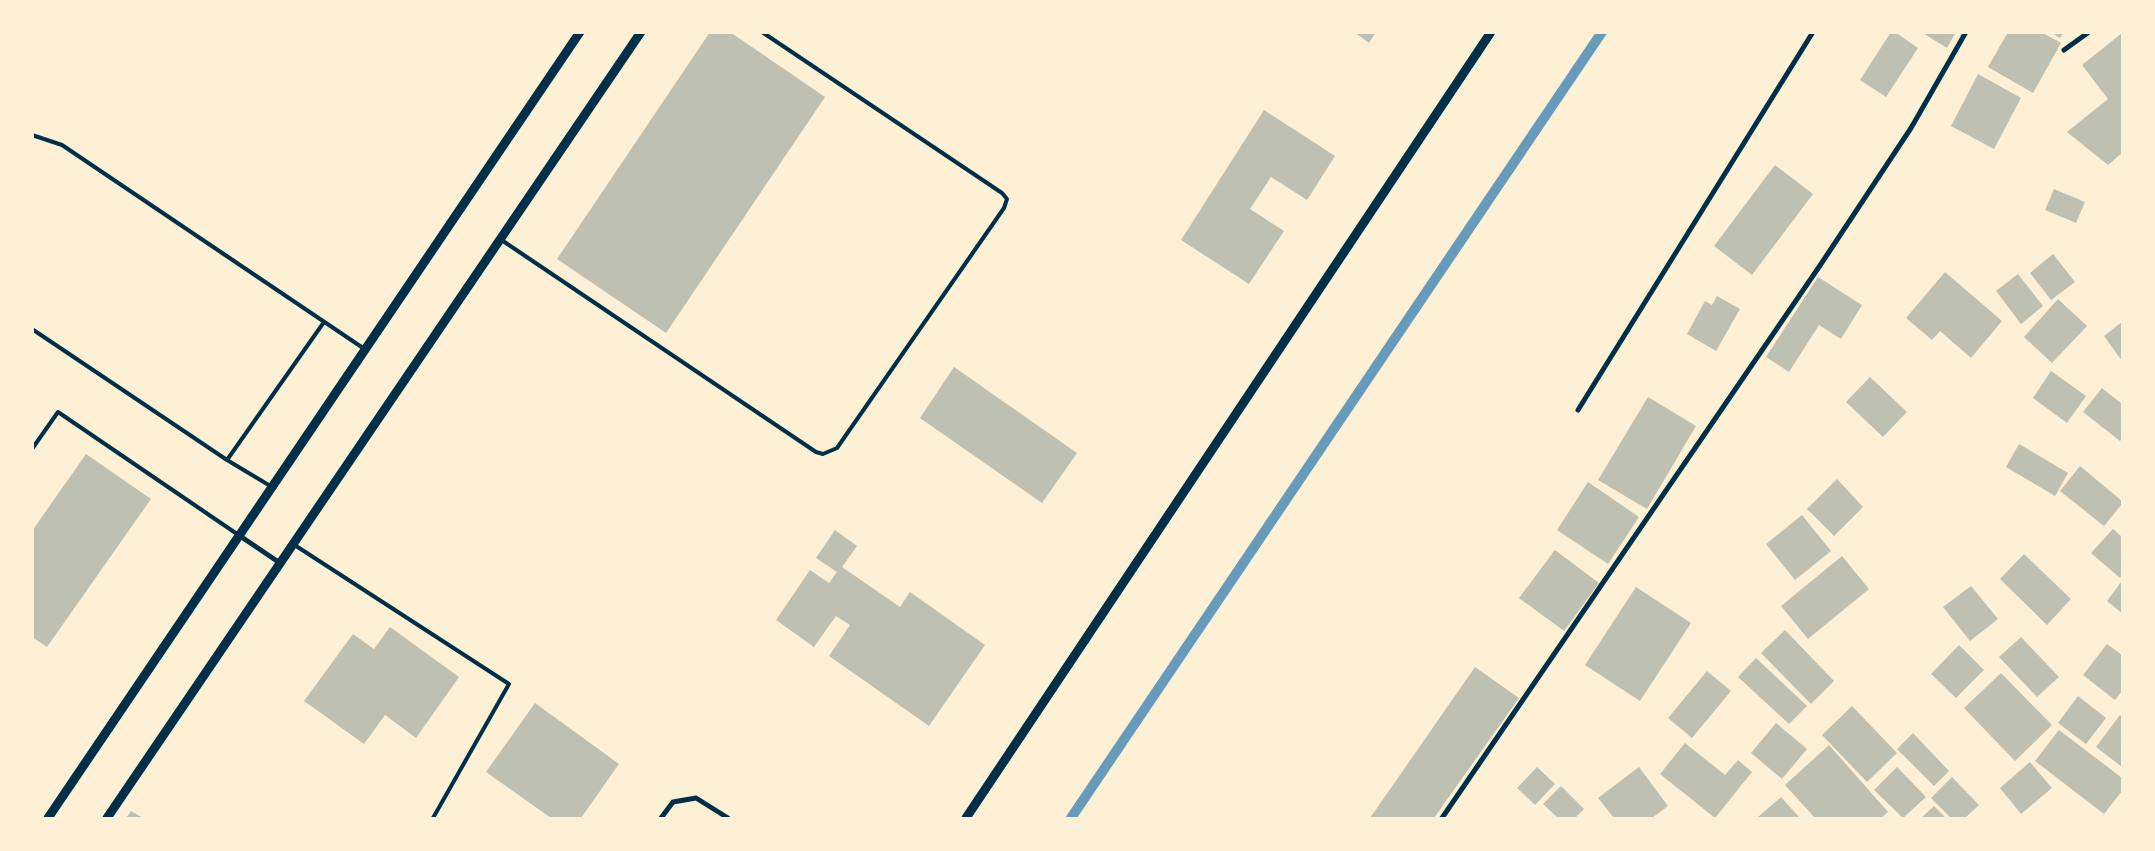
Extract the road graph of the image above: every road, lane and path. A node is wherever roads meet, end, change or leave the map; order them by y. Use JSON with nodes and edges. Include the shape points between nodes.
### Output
{"nodes":[{"id":1,"x":580,"y":32,"type":"edge"},
{"id":2,"x":641,"y":32,"type":"edge"},
{"id":3,"x":762,"y":32,"type":"edge"},
{"id":4,"x":1491,"y":32,"type":"edge"},
{"id":5,"x":1813,"y":32,"type":"edge"},
{"id":6,"x":1966,"y":32,"type":"edge"},
{"id":7,"x":2090,"y":32,"type":"edge"},
{"id":8,"x":2064,"y":50,"type":"dead end"},
{"id":9,"x":32,"y":135,"type":"edge"},
{"id":10,"x":500,"y":239,"type":"junction"},
{"id":11,"x":324,"y":322,"type":"junction"},
{"id":12,"x":32,"y":329,"type":"edge"},
{"id":13,"x":366,"y":350,"type":"junction"},
{"id":14,"x":1578,"y":410,"type":"dead end"},
{"id":15,"x":32,"y":449,"type":"edge"},
{"id":16,"x":227,"y":460,"type":"junction"},
{"id":17,"x":272,"y":487,"type":"junction"},
{"id":18,"x":240,"y":536,"type":"junction"},
{"id":19,"x":293,"y":544,"type":"junction"},
{"id":20,"x":280,"y":563,"type":"junction"},
{"id":21,"x":48,"y":818,"type":"edge"},
{"id":22,"x":107,"y":818,"type":"edge"},
{"id":23,"x":433,"y":818,"type":"edge"},
{"id":24,"x":661,"y":818,"type":"edge"},
{"id":25,"x":728,"y":818,"type":"edge"},
{"id":26,"x":966,"y":818,"type":"edge"},
{"id":27,"x":1442,"y":818,"type":"edge"}],
"edges":[{"from":1,"to":13,"type":"street"},
{"from":2,"to":10,"type":"street"},
{"from":3,"to":10,"type":"lane","via":[[1007,199],[1004,208],[837,448],[823,454],[816,452]]},
{"from":4,"to":26,"type":"street"},
{"from":5,"to":14,"type":"street"},
{"from":6,"to":27,"type":"street","via":[[1910,128],[1821,264]]},
{"from":7,"to":8,"type":"street"},
{"from":9,"to":11,"type":"lane","via":[[62,145]]},
{"from":10,"to":19,"type":"street"},
{"from":11,"to":13,"type":"lane"},
{"from":11,"to":16,"type":"lane"},
{"from":12,"to":16,"type":"lane"},
{"from":13,"to":17,"type":"street"},
{"from":15,"to":18,"type":"lane","via":[[58,412]]},
{"from":16,"to":17,"type":"lane"},
{"from":17,"to":18,"type":"street"},
{"from":18,"to":20,"type":"street"},
{"from":18,"to":21,"type":"street"},
{"from":19,"to":20,"type":"street"},
{"from":19,"to":23,"type":"lane","via":[[509,684]]},
{"from":20,"to":22,"type":"street"},
{"from":24,"to":25,"type":"street","via":[[673,802],[696,798]]}]}
